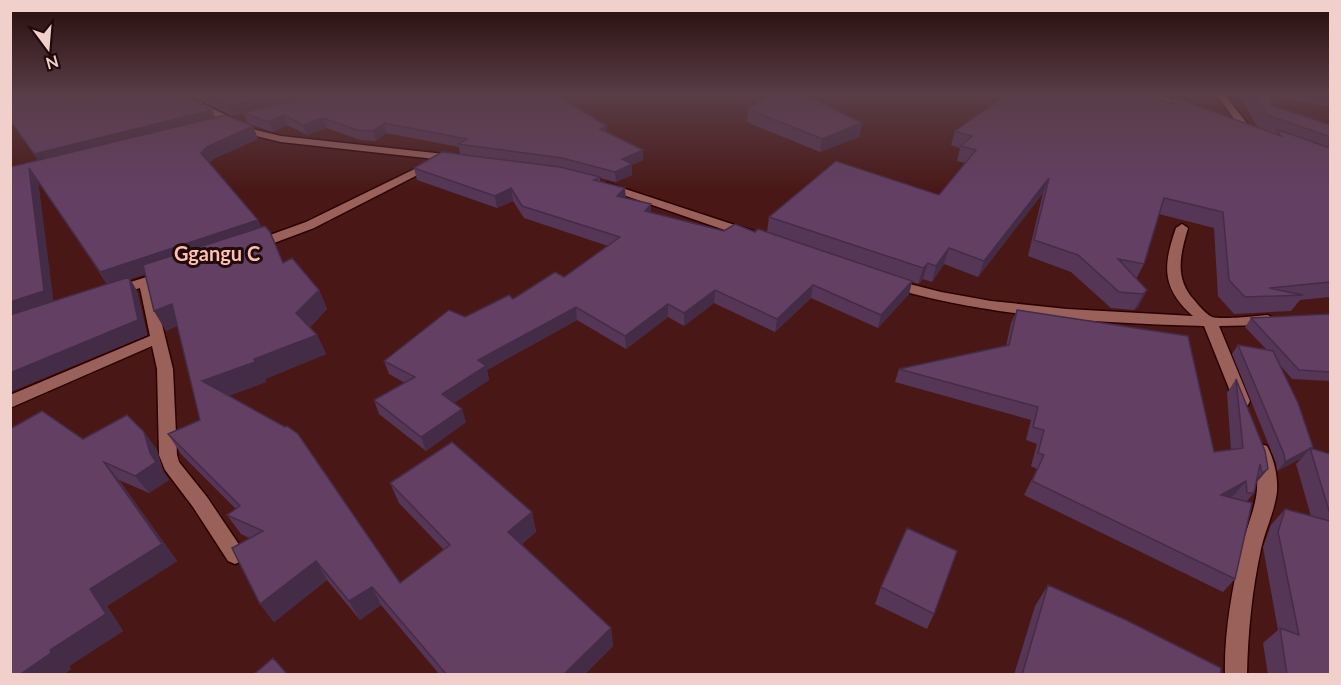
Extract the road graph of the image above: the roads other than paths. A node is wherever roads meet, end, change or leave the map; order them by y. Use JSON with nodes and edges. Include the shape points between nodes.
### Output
{"nodes":[{"id":1,"x":216,"y":127,"type":"edge"},
{"id":2,"x":246,"y":127,"type":"edge"},
{"id":3,"x":1238,"y":127,"type":"edge"},
{"id":4,"x":1249,"y":127,"type":"edge"},
{"id":5,"x":212,"y":128,"type":"edge"},
{"id":6,"x":443,"y":157,"type":"junction"},
{"id":7,"x":463,"y":159,"type":"edge"},
{"id":8,"x":593,"y":182,"type":"edge"},
{"id":9,"x":1182,"y":228,"type":"dead end"},
{"id":10,"x":764,"y":239,"type":"edge"},
{"id":11,"x":242,"y":250,"type":"edge"},
{"id":12,"x":177,"y":272,"type":"edge"},
{"id":13,"x":873,"y":278,"type":"edge"},
{"id":14,"x":145,"y":282,"type":"junction"},
{"id":15,"x":106,"y":294,"type":"edge"},
{"id":16,"x":1280,"y":319,"type":"edge"},
{"id":17,"x":1209,"y":321,"type":"junction"},
{"id":18,"x":158,"y":338,"type":"junction"},
{"id":19,"x":10,"y":402,"type":"edge"},
{"id":20,"x":235,"y":555,"type":"edge"},
{"id":21,"x":1236,"y":675,"type":"edge"}],
"edges":[{"from":1,"to":5,"type":"street"},
{"from":2,"to":6,"type":"street","via":[[281,139]]},
{"from":3,"to":4,"type":"street","via":[[1254,133]]},
{"from":6,"to":7,"type":"street"},
{"from":6,"to":11,"type":"street","via":[[310,225]]},
{"from":8,"to":10,"type":"street"},
{"from":9,"to":17,"type":"street","via":[[1172,272],[1177,291]]},
{"from":12,"to":14,"type":"street"},
{"from":13,"to":17,"type":"street","via":[[929,296],[993,307]]},
{"from":14,"to":15,"type":"street"},
{"from":14,"to":18,"type":"street"},
{"from":16,"to":17,"type":"street"},
{"from":17,"to":21,"type":"street","via":[[1265,464],[1269,495],[1251,547]]},
{"from":18,"to":19,"type":"street"},
{"from":18,"to":20,"type":"street","via":[[165,369],[171,465]]}]}
